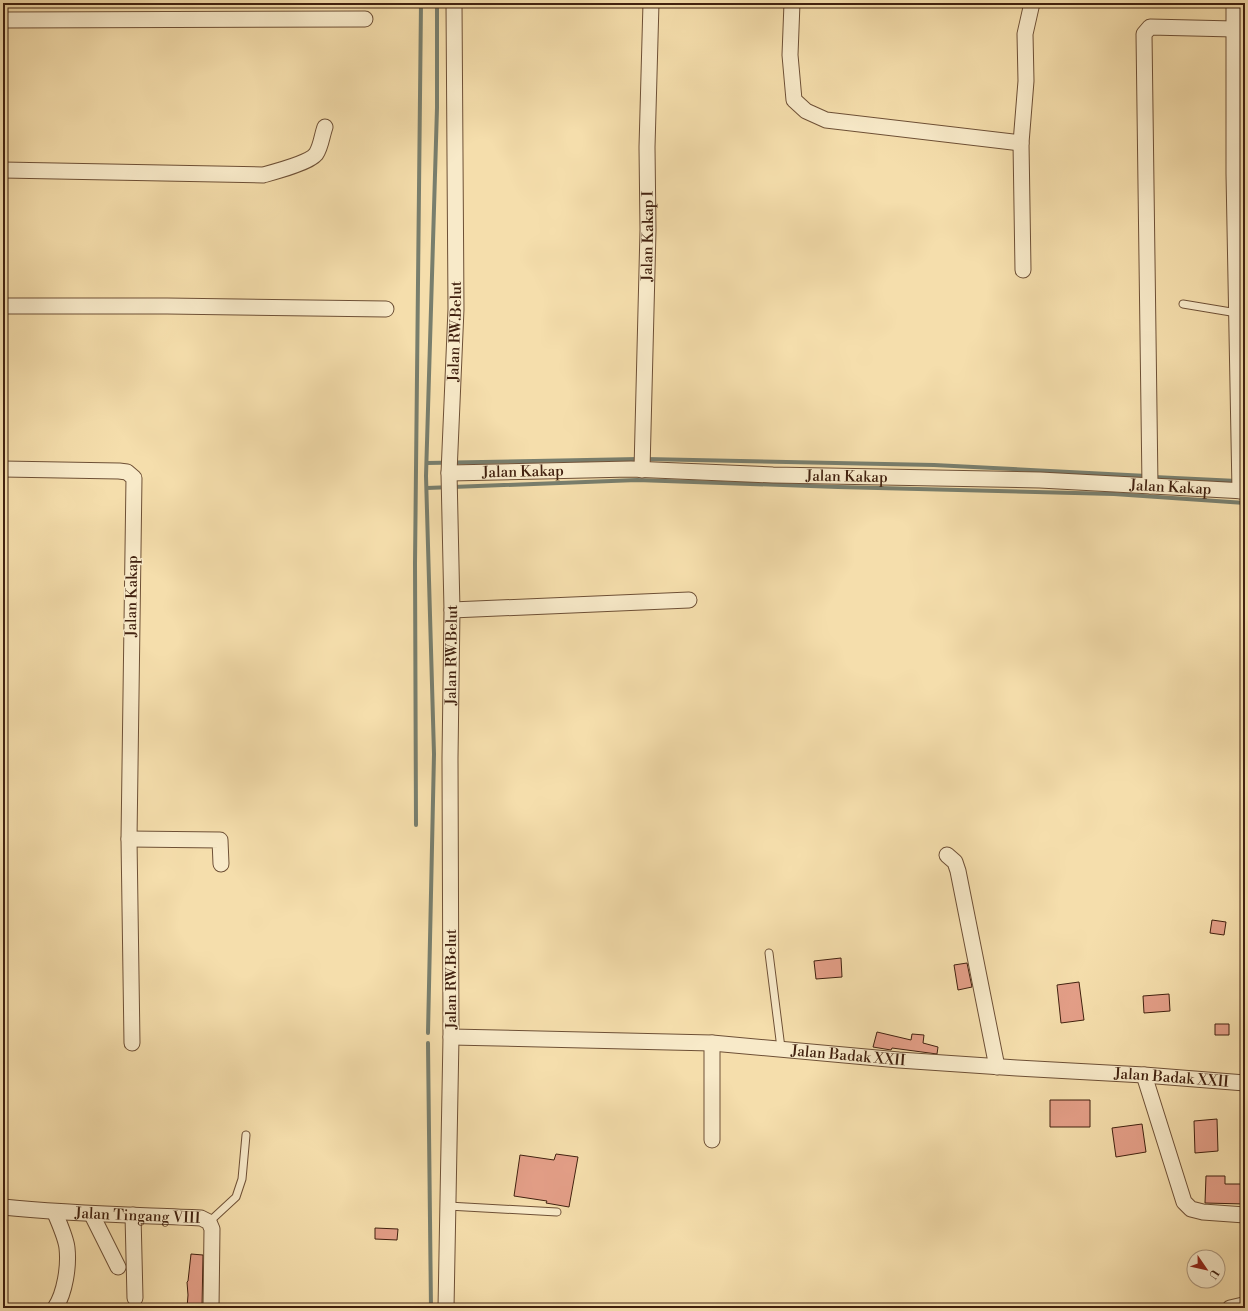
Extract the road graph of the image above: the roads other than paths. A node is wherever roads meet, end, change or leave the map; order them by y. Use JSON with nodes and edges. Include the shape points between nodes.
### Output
{"nodes":[{"id":1,"x":454,"y":3,"type":"edge"},
{"id":2,"x":651,"y":3,"type":"edge"},
{"id":3,"x":792,"y":3,"type":"edge"},
{"id":4,"x":1032,"y":3,"type":"edge"},
{"id":5,"x":1234,"y":3,"type":"edge"},
{"id":6,"x":3,"y":20,"type":"edge"},
{"id":7,"x":365,"y":20,"type":"dead end"},
{"id":8,"x":1234,"y":29,"type":"junction"},
{"id":9,"x":325,"y":127,"type":"dead end"},
{"id":10,"x":1021,"y":143,"type":"junction"},
{"id":11,"x":3,"y":170,"type":"edge"},
{"id":12,"x":1023,"y":270,"type":"dead end"},
{"id":13,"x":1183,"y":304,"type":"dead end"},
{"id":14,"x":3,"y":306,"type":"edge"},
{"id":15,"x":386,"y":309,"type":"dead end"},
{"id":16,"x":1237,"y":313,"type":"junction"},
{"id":17,"x":3,"y":469,"type":"edge"},
{"id":18,"x":642,"y":470,"type":"junction"},
{"id":19,"x":449,"y":473,"type":"junction"},
{"id":20,"x":1150,"y":486,"type":"junction"},
{"id":21,"x":1242,"y":491,"type":"edge"},
{"id":22,"x":689,"y":600,"type":"dead end"},
{"id":23,"x":452,"y":610,"type":"junction"},
{"id":24,"x":129,"y":844,"type":"junction"},
{"id":25,"x":947,"y":855,"type":"dead end"},
{"id":26,"x":221,"y":864,"type":"dead end"},
{"id":27,"x":769,"y":952,"type":"dead end"},
{"id":28,"x":451,"y":1037,"type":"junction"},
{"id":29,"x":132,"y":1043,"type":"dead end"},
{"id":30,"x":712,"y":1043,"type":"junction"},
{"id":31,"x":781,"y":1048,"type":"junction"},
{"id":32,"x":997,"y":1067,"type":"junction"},
{"id":33,"x":1144,"y":1075,"type":"junction"},
{"id":34,"x":1245,"y":1083,"type":"edge"},
{"id":35,"x":246,"y":1135,"type":"dead end"},
{"id":36,"x":712,"y":1140,"type":"dead end"},
{"id":37,"x":448,"y":1206,"type":"junction"},
{"id":38,"x":3,"y":1207,"type":"edge"},
{"id":39,"x":557,"y":1212,"type":"dead end"},
{"id":40,"x":55,"y":1213,"type":"junction"},
{"id":41,"x":92,"y":1215,"type":"junction"},
{"id":42,"x":133,"y":1215,"type":"junction"},
{"id":43,"x":1245,"y":1215,"type":"edge"},
{"id":44,"x":209,"y":1222,"type":"junction"},
{"id":45,"x":118,"y":1267,"type":"dead end"},
{"id":46,"x":135,"y":1298,"type":"dead end"},
{"id":47,"x":55,"y":1308,"type":"edge"},
{"id":48,"x":210,"y":1308,"type":"edge"},
{"id":49,"x":446,"y":1308,"type":"edge"}],
"edges":[{"from":1,"to":19,"type":"street","name":"Jalan RW.Belut","via":[[456,309]]},
{"from":2,"to":18,"type":"street","name":"Jalan Kakap I"},
{"from":3,"to":10,"type":"street","via":[[790,55],[794,100],[806,112],[826,120]]},
{"from":4,"to":10,"type":"street","via":[[1025,34],[1026,81]]},
{"from":5,"to":8,"type":"street"},
{"from":6,"to":7,"type":"street"},
{"from":8,"to":16,"type":"street"},
{"from":8,"to":20,"type":"street","via":[[1150,27],[1144,34]]},
{"from":9,"to":11,"type":"street","via":[[317,152],[310,159],[263,175]]},
{"from":10,"to":12,"type":"street"},
{"from":13,"to":16,"type":"lane"},
{"from":14,"to":15,"type":"street"},
{"from":16,"to":21,"type":"street"},
{"from":17,"to":24,"type":"street","name":"Jalan Kakap","via":[[119,471],[128,472],[134,478]]},
{"from":18,"to":19,"type":"street","name":"Jalan Kakap"},
{"from":18,"to":20,"type":"street","name":"Jalan Kakap","via":[[1040,480]]},
{"from":19,"to":23,"type":"street","name":"Jalan RW.Belut"},
{"from":20,"to":21,"type":"street","name":"Jalan Kakap"},
{"from":22,"to":23,"type":"street"},
{"from":23,"to":28,"type":"street","name":"Jalan RW.Belut"},
{"from":24,"to":26,"type":"street","via":[[220,840]]},
{"from":24,"to":29,"type":"street"},
{"from":25,"to":32,"type":"street","via":[[955,862],[958,871]]},
{"from":27,"to":31,"type":"lane"},
{"from":28,"to":30,"type":"street","name":"Jalan Badak XXII"},
{"from":28,"to":37,"type":"street","name":"Jalan RW.Belut"},
{"from":30,"to":31,"type":"street","name":"Jalan Badak XXII"},
{"from":30,"to":36,"type":"street"},
{"from":31,"to":32,"type":"street","name":"Jalan Badak XXII"},
{"from":32,"to":33,"type":"street","name":"Jalan Badak XXII"},
{"from":33,"to":34,"type":"street","name":"Jalan Badak XXII"},
{"from":33,"to":43,"type":"street","via":[[1184,1202],[1191,1209],[1203,1212]]},
{"from":35,"to":44,"type":"lane","via":[[242,1179],[236,1197]]},
{"from":37,"to":39,"type":"lane"},
{"from":37,"to":49,"type":"street","name":"Jalan RW.Belut"},
{"from":38,"to":40,"type":"street","name":"Jalan Tingang VIII"},
{"from":40,"to":41,"type":"street","name":"Jalan Tingang VIII"},
{"from":40,"to":47,"type":"street","via":[[67,1247],[66,1277]]},
{"from":41,"to":42,"type":"street","name":"Jalan Tingang VIII"},
{"from":41,"to":45,"type":"street"},
{"from":42,"to":44,"type":"street","name":"Jalan Tingang VIII","via":[[201,1218]]},
{"from":42,"to":46,"type":"street"},
{"from":44,"to":48,"type":"street","name":"Jalan Tingang VIII","via":[[213,1241]]}]}
